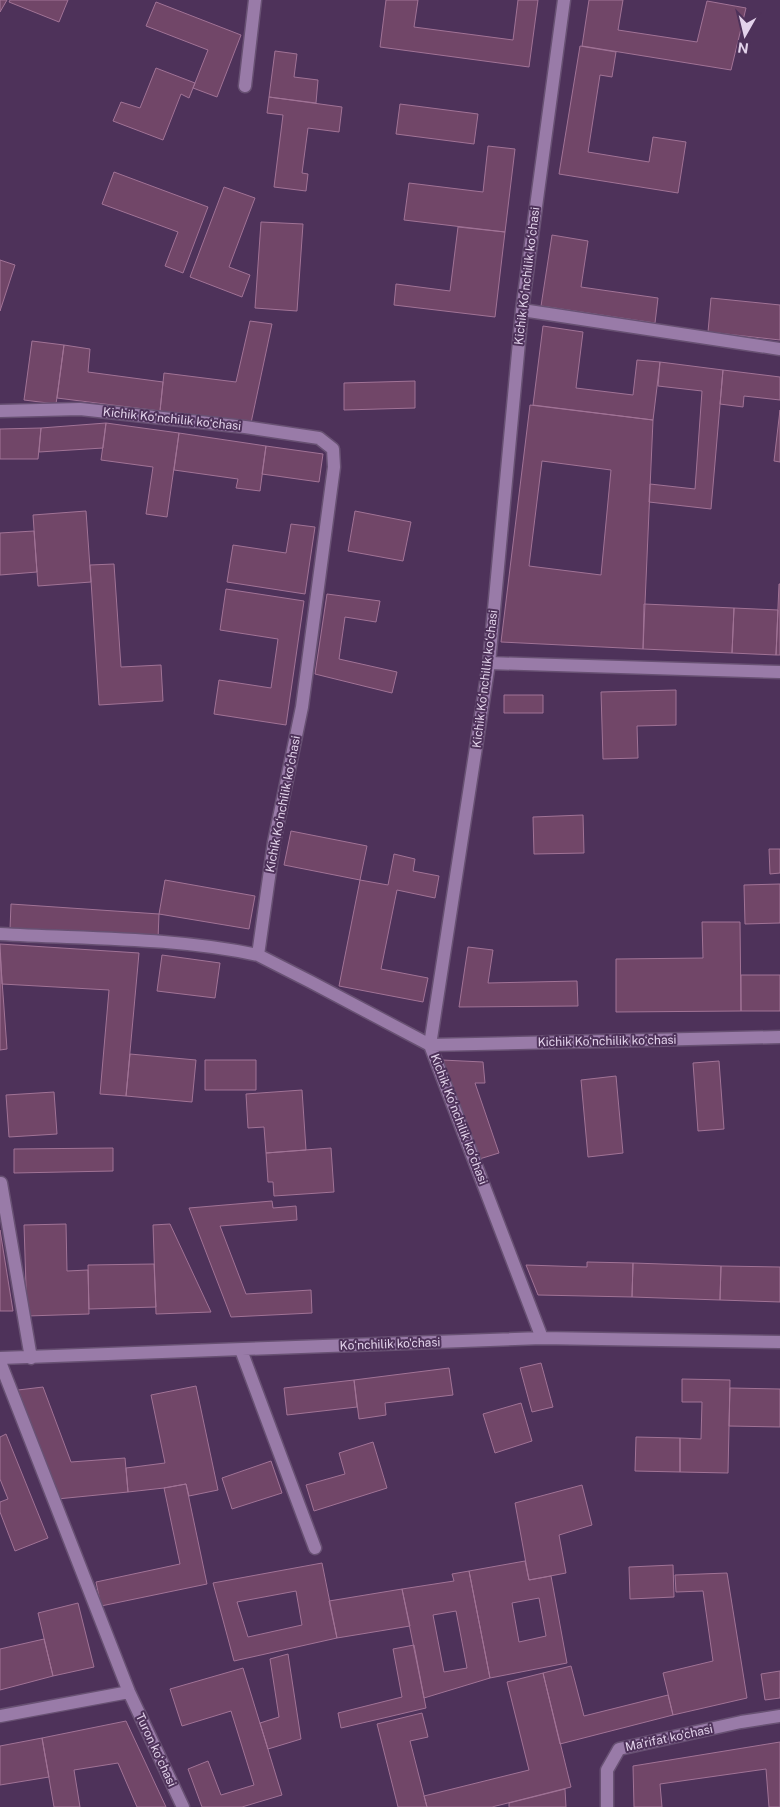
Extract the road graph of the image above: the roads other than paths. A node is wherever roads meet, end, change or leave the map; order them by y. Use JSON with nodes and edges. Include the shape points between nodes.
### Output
{"nodes":[{"id":1,"x":255,"y":0,"type":"edge"},
{"id":2,"x":564,"y":0,"type":"edge"},
{"id":3,"x":245,"y":86,"type":"dead end"},
{"id":4,"x":522,"y":310,"type":"junction"},
{"id":5,"x":780,"y":349,"type":"edge"},
{"id":6,"x":0,"y":410,"type":"edge"},
{"id":7,"x":489,"y":663,"type":"junction"},
{"id":8,"x":780,"y":672,"type":"edge"},
{"id":9,"x":0,"y":934,"type":"edge"},
{"id":10,"x":258,"y":956,"type":"junction"},
{"id":11,"x":780,"y":1037,"type":"edge"},
{"id":12,"x":430,"y":1045,"type":"junction"},
{"id":13,"x":1,"y":1182,"type":"edge"},
{"id":14,"x":542,"y":1338,"type":"junction"},
{"id":15,"x":780,"y":1342,"type":"edge"},
{"id":16,"x":241,"y":1350,"type":"junction"},
{"id":17,"x":31,"y":1358,"type":"junction"},
{"id":18,"x":0,"y":1360,"type":"edge"},
{"id":19,"x":315,"y":1548,"type":"dead end"},
{"id":20,"x":129,"y":1692,"type":"junction"},
{"id":21,"x":0,"y":1716,"type":"edge"},
{"id":22,"x":780,"y":1716,"type":"edge"},
{"id":23,"x":183,"y":1807,"type":"edge"},
{"id":24,"x":608,"y":1807,"type":"edge"}],
"edges":[{"from":1,"to":3,"type":"street"},
{"from":2,"to":4,"type":"street","name":"Kichik Ko‘nchilik ko‘chasi"},
{"from":4,"to":5,"type":"street"},
{"from":4,"to":7,"type":"street","name":"Kichik Ko‘nchilik ko‘chasi"},
{"from":6,"to":10,"type":"street","name":"Kichik Koʻnchilik koʻchasi","via":[[80,409],[245,427],[319,438],[333,449],[334,467],[302,707],[274,842]]},
{"from":7,"to":8,"type":"street"},
{"from":7,"to":12,"type":"street","name":"Kichik Ko‘nchilik ko‘chasi"},
{"from":9,"to":10,"type":"street","via":[[158,942],[227,949]]},
{"from":10,"to":12,"type":"street","name":"Kichik Koʻnchilik koʻchasi"},
{"from":11,"to":12,"type":"street","name":"Kichik Koʻnchilik koʻchasi"},
{"from":12,"to":14,"type":"street","name":"Kichik Ko‘nchilik ko‘chasi"},
{"from":13,"to":17,"type":"street"},
{"from":14,"to":15,"type":"street","name":"Ko‘nchilik ko'chasi"},
{"from":14,"to":16,"type":"street","name":"Ko‘nchilik ko'chasi"},
{"from":16,"to":17,"type":"street","name":"Ko‘nchilik ko'chasi"},
{"from":16,"to":19,"type":"street"},
{"from":17,"to":18,"type":"street","name":"Ko‘nchilik ko'chasi"},
{"from":18,"to":20,"type":"street","name":"Turon koʻchasi"},
{"from":20,"to":21,"type":"street"},
{"from":20,"to":23,"type":"street","name":"Turon koʻchasi"},
{"from":22,"to":24,"type":"street","name":"Ma'rifat ko'chasi","via":[[619,1749],[607,1770]]}]}
